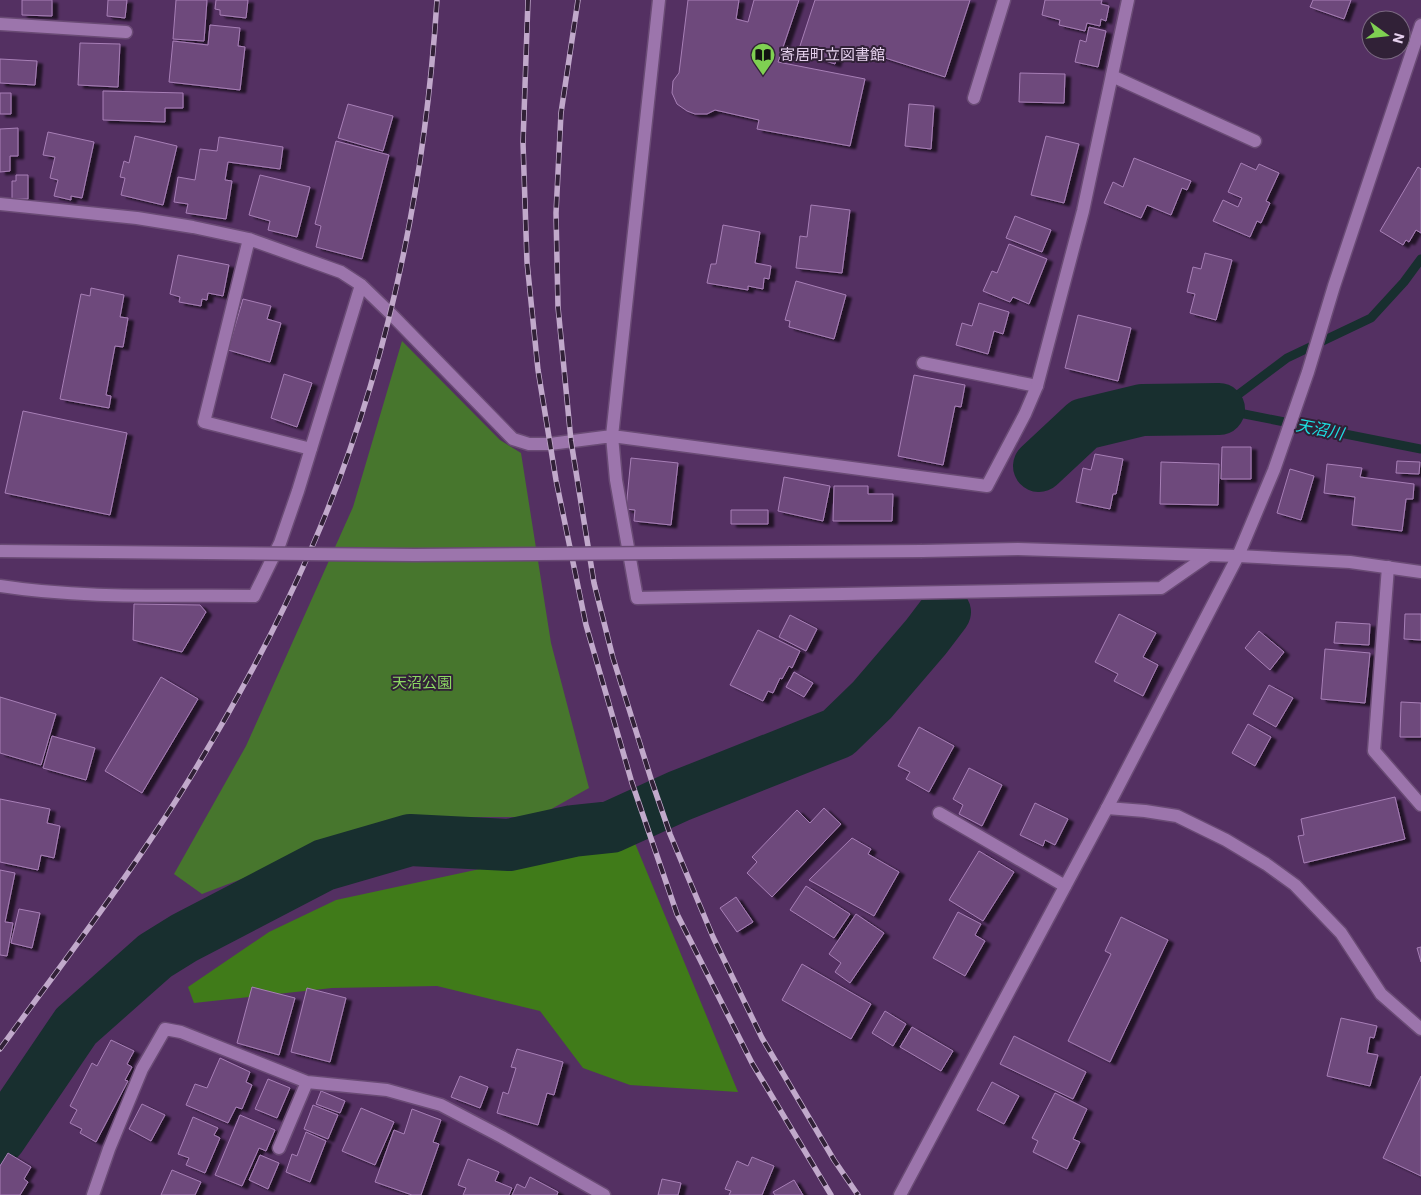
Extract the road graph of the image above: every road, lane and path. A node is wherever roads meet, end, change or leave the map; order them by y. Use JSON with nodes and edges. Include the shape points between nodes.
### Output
{"nodes":[{"id":1,"x":659,"y":0,"type":"edge"},
{"id":2,"x":1004,"y":0,"type":"edge"},
{"id":3,"x":1128,"y":0,"type":"edge"},
{"id":4,"x":0,"y":24,"type":"edge"},
{"id":5,"x":1421,"y":25,"type":"edge"},
{"id":6,"x":126,"y":32,"type":"dead end"},
{"id":7,"x":1112,"y":76,"type":"junction"},
{"id":8,"x":974,"y":98,"type":"dead end"},
{"id":9,"x":1255,"y":141,"type":"dead end"},
{"id":10,"x":0,"y":204,"type":"edge"},
{"id":11,"x":249,"y":239,"type":"junction"},
{"id":12,"x":361,"y":285,"type":"junction"},
{"id":13,"x":923,"y":363,"type":"dead end"},
{"id":14,"x":1037,"y":386,"type":"junction"},
{"id":15,"x":612,"y":436,"type":"junction"},
{"id":16,"x":311,"y":449,"type":"junction"},
{"id":17,"x":0,"y":551,"type":"edge"},
{"id":18,"x":1206,"y":556,"type":"junction"},
{"id":19,"x":1238,"y":556,"type":"junction"},
{"id":20,"x":1388,"y":567,"type":"junction"},
{"id":21,"x":1421,"y":572,"type":"edge"},
{"id":22,"x":0,"y":586,"type":"edge"},
{"id":23,"x":1421,"y":805,"type":"edge"},
{"id":24,"x":1107,"y":808,"type":"junction"},
{"id":25,"x":938,"y":813,"type":"dead end"},
{"id":26,"x":1065,"y":886,"type":"junction"},
{"id":27,"x":1421,"y":1030,"type":"edge"},
{"id":28,"x":307,"y":1082,"type":"junction"},
{"id":29,"x":279,"y":1148,"type":"dead end"},
{"id":30,"x":94,"y":1195,"type":"edge"},
{"id":31,"x":604,"y":1195,"type":"edge"},
{"id":32,"x":900,"y":1195,"type":"edge"}],
"edges":[{"from":1,"to":15,"type":"street"},
{"from":2,"to":8,"type":"street"},
{"from":3,"to":7,"type":"street"},
{"from":4,"to":6,"type":"street"},
{"from":5,"to":19,"type":"street","via":[[1308,372],[1274,470]]},
{"from":7,"to":9,"type":"street"},
{"from":7,"to":14,"type":"street","via":[[1083,211]]},
{"from":10,"to":11,"type":"street","via":[[137,218]]},
{"from":11,"to":12,"type":"street","via":[[341,272]]},
{"from":11,"to":16,"type":"street","via":[[204,422]]},
{"from":12,"to":15,"type":"street","via":[[512,439],[543,444]]},
{"from":12,"to":16,"type":"street"},
{"from":13,"to":14,"type":"street"},
{"from":14,"to":15,"type":"street","via":[[987,486]]},
{"from":15,"to":18,"type":"street","via":[[616,480],[637,598],[1161,588]]},
{"from":16,"to":22,"type":"street","via":[[280,543],[254,596],[76,594]]},
{"from":17,"to":18,"type":"street","bridge":true,"via":[[415,555],[1018,549]]},
{"from":18,"to":19,"type":"street"},
{"from":19,"to":20,"type":"street"},
{"from":19,"to":24,"type":"street"},
{"from":20,"to":21,"type":"street"},
{"from":20,"to":23,"type":"street","via":[[1374,751]]},
{"from":24,"to":26,"type":"street"},
{"from":24,"to":27,"type":"street","via":[[1177,816],[1266,864],[1295,885],[1341,933],[1381,994]]},
{"from":25,"to":26,"type":"street"},
{"from":26,"to":32,"type":"street"},
{"from":28,"to":29,"type":"street"},
{"from":28,"to":30,"type":"street","via":[[181,1032],[165,1029],[142,1069]]},
{"from":28,"to":31,"type":"street","via":[[387,1090],[441,1105]]}]}
